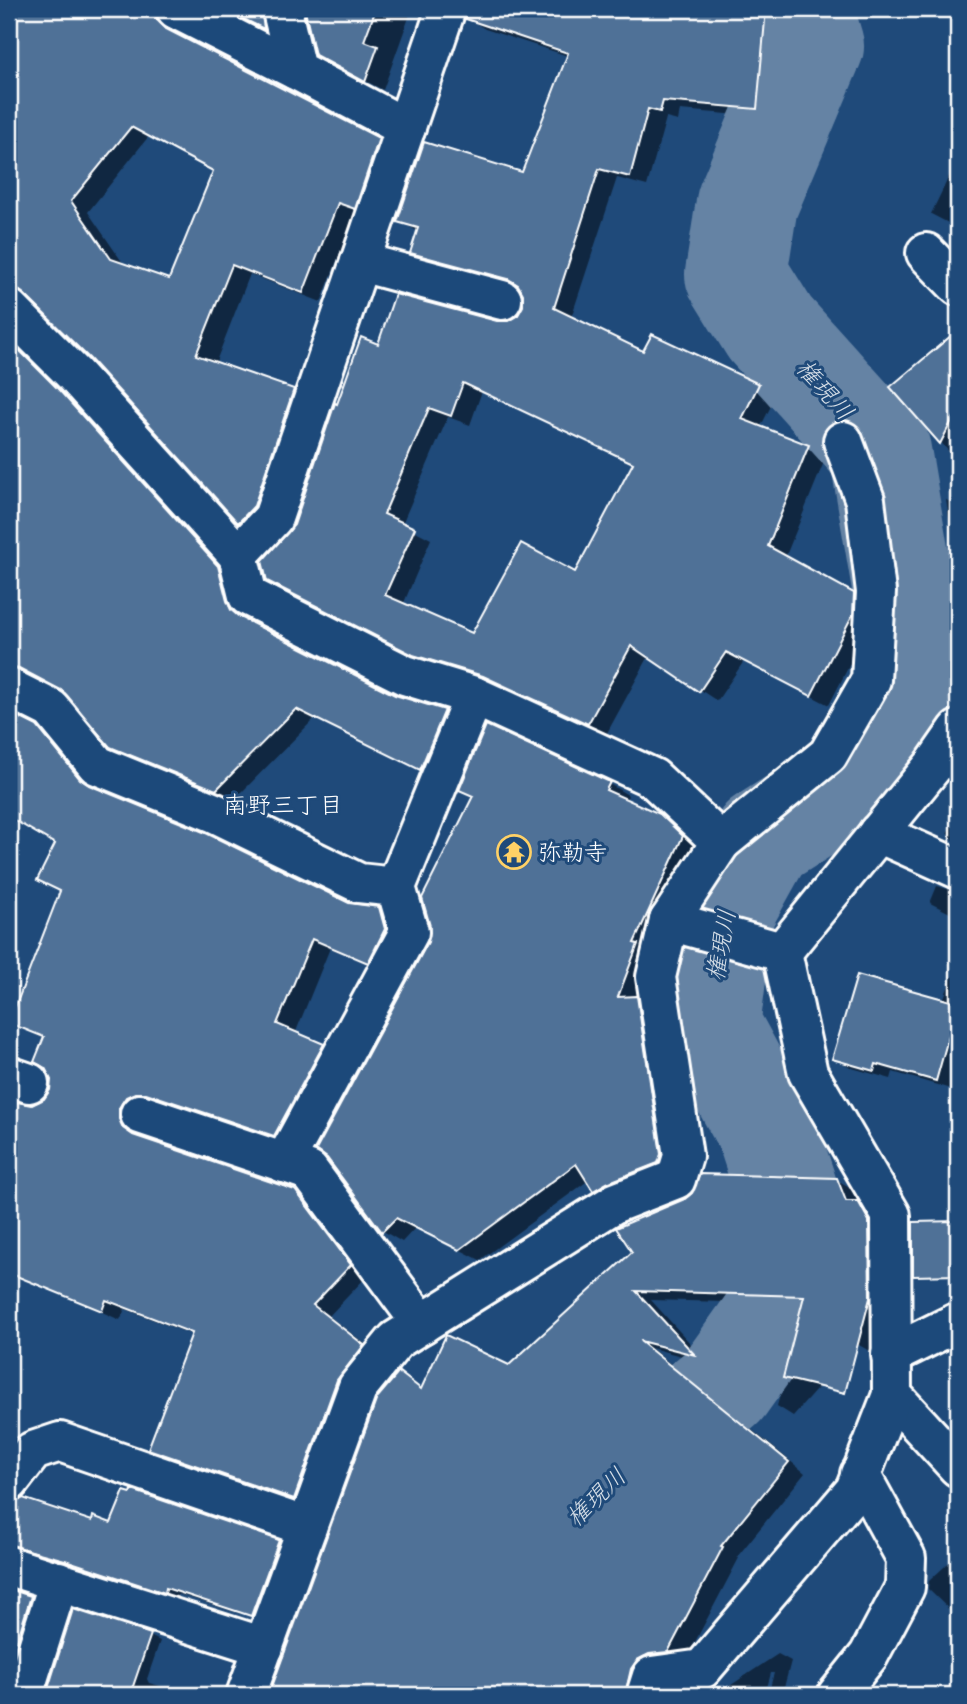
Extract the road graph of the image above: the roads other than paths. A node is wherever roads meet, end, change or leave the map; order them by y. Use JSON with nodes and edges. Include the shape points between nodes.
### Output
{"nodes":[{"id":1,"x":176,"y":9,"type":"edge"},
{"id":2,"x":285,"y":9,"type":"edge"},
{"id":3,"x":446,"y":9,"type":"edge"},
{"id":4,"x":296,"y":70,"type":"junction"},
{"id":5,"x":406,"y":128,"type":"junction"},
{"id":6,"x":926,"y":253,"type":"dead end"},
{"id":7,"x":360,"y":262,"type":"junction"},
{"id":8,"x":958,"y":286,"type":"edge"},
{"id":9,"x":502,"y":300,"type":"dead end"},
{"id":10,"x":9,"y":309,"type":"edge"},
{"id":11,"x":843,"y":441,"type":"dead end"},
{"id":12,"x":239,"y":555,"type":"junction"},
{"id":13,"x":9,"y":688,"type":"edge"},
{"id":14,"x":474,"y":696,"type":"junction"},
{"id":15,"x":958,"y":730,"type":"edge"},
{"id":16,"x":878,"y":833,"type":"junction"},
{"id":17,"x":721,"y":842,"type":"junction"},
{"id":18,"x":958,"y":869,"type":"edge"},
{"id":19,"x":396,"y":887,"type":"junction"},
{"id":20,"x":686,"y":926,"type":"junction"},
{"id":21,"x":768,"y":948,"type":"junction"},
{"id":22,"x":139,"y":1114,"type":"dead end"},
{"id":23,"x":284,"y":1163,"type":"junction"},
{"id":24,"x":958,"y":1322,"type":"edge"},
{"id":25,"x":422,"y":1324,"type":"junction"},
{"id":26,"x":891,"y":1355,"type":"junction"},
{"id":27,"x":892,"y":1395,"type":"junction"},
{"id":28,"x":958,"y":1467,"type":"edge"},
{"id":29,"x":860,"y":1474,"type":"junction"},
{"id":30,"x":9,"y":1482,"type":"edge"},
{"id":31,"x":307,"y":1527,"type":"junction"},
{"id":32,"x":9,"y":1566,"type":"edge"},
{"id":33,"x":59,"y":1581,"type":"junction"},
{"id":34,"x":264,"y":1647,"type":"junction"},
{"id":35,"x":23,"y":1695,"type":"edge"},
{"id":36,"x":246,"y":1695,"type":"edge"},
{"id":37,"x":646,"y":1695,"type":"edge"},
{"id":38,"x":836,"y":1695,"type":"edge"}],
"edges":[{"from":1,"to":4,"type":"street"},
{"from":2,"to":4,"type":"street"},
{"from":3,"to":5,"type":"street"},
{"from":4,"to":5,"type":"street"},
{"from":5,"to":7,"type":"street"},
{"from":6,"to":8,"type":"street"},
{"from":7,"to":9,"type":"street"},
{"from":7,"to":12,"type":"street","via":[[273,518]]},
{"from":10,"to":12,"type":"street"},
{"from":11,"to":17,"type":"street","via":[[865,500],[876,592],[871,680],[828,755]]},
{"from":12,"to":14,"type":"street","via":[[248,596],[405,675]]},
{"from":13,"to":19,"type":"street","via":[[51,709],[97,765],[215,813],[359,883]]},
{"from":14,"to":17,"type":"street","via":[[653,778]]},
{"from":14,"to":19,"type":"street"},
{"from":15,"to":16,"type":"street"},
{"from":16,"to":18,"type":"street"},
{"from":16,"to":21,"type":"street"},
{"from":17,"to":20,"type":"street"},
{"from":19,"to":23,"type":"street","via":[[409,932]]},
{"from":20,"to":21,"type":"street"},
{"from":20,"to":25,"type":"street","via":[[656,977],[684,1156],[676,1179],[615,1203]]},
{"from":21,"to":26,"type":"street","via":[[808,1073],[891,1215]]},
{"from":22,"to":23,"type":"street"},
{"from":23,"to":25,"type":"street","via":[[309,1171]]},
{"from":24,"to":26,"type":"street"},
{"from":25,"to":31,"type":"street","via":[[396,1340],[358,1387]]},
{"from":26,"to":27,"type":"street"},
{"from":27,"to":28,"type":"street"},
{"from":27,"to":29,"type":"street"},
{"from":29,"to":37,"type":"street","via":[[855,1490],[702,1670],[652,1676]]},
{"from":29,"to":38,"type":"street","via":[[906,1558],[905,1587],[869,1655]]},
{"from":30,"to":31,"type":"street","via":[[33,1451],[60,1442]]},
{"from":31,"to":34,"type":"street"},
{"from":32,"to":33,"type":"street"},
{"from":33,"to":34,"type":"street"},
{"from":33,"to":35,"type":"street"},
{"from":34,"to":36,"type":"street"}]}
